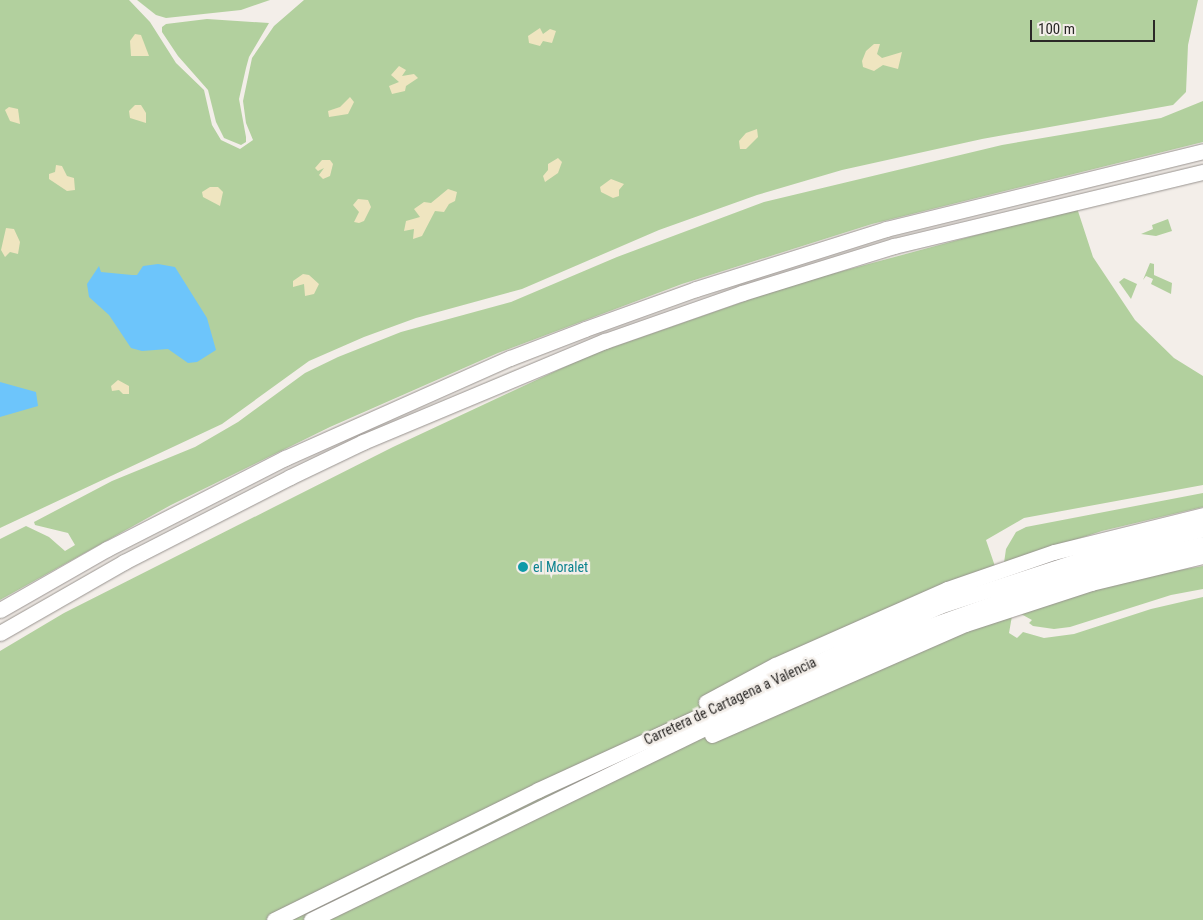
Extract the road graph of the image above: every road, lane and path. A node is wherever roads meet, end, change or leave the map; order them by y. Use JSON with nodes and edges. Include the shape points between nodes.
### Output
{"nodes":[{"id":1,"x":1203,"y":152,"type":"edge"},
{"id":2,"x":1203,"y":172,"type":"edge"},
{"id":3,"x":1203,"y":515,"type":"edge"},
{"id":4,"x":1203,"y":529,"type":"edge"},
{"id":5,"x":1203,"y":544,"type":"edge"},
{"id":6,"x":1203,"y":557,"type":"edge"},
{"id":7,"x":0,"y":610,"type":"edge"},
{"id":8,"x":0,"y":633,"type":"edge"},
{"id":9,"x":590,"y":767,"type":"junction"},
{"id":10,"x":558,"y":799,"type":"junction"},
{"id":11,"x":408,"y":864,"type":"junction"},
{"id":12,"x":274,"y":920,"type":"edge"},
{"id":13,"x":311,"y":920,"type":"edge"}],
"edges":[{"from":1,"to":7,"type":"highway","via":[[886,229],[705,286],[585,329],[510,358],[285,458],[107,548]]},
{"from":2,"to":8,"type":"highway","via":[[894,246],[742,293],[605,342],[445,407],[290,477],[124,562]]},
{"from":3,"to":9,"type":"highway","via":[[1054,552],[947,589],[775,665]]},
{"from":4,"to":9,"type":"highway","name":"Carretera de Cartagena a Valencia","via":[[1095,555],[939,606]]},
{"from":5,"to":10,"type":"highway","name":"Carretera de Cartagena a Valencia","via":[[1081,572],[948,618],[827,670]]},
{"from":6,"to":10,"type":"highway","via":[[1031,600],[965,624],[759,716]]},
{"from":9,"to":11,"type":"highway","name":"Carretera de Cartagena a Valencia"},
{"from":10,"to":11,"type":"highway","name":"Carretera de Cartagena a Valencia"},
{"from":11,"to":12,"type":"highway","name":"Carretera de Cartagena a Valencia","via":[[349,884]]},
{"from":11,"to":13,"type":"highway","name":"Carretera de Cartagena a Valencia","via":[[356,898]]}]}
